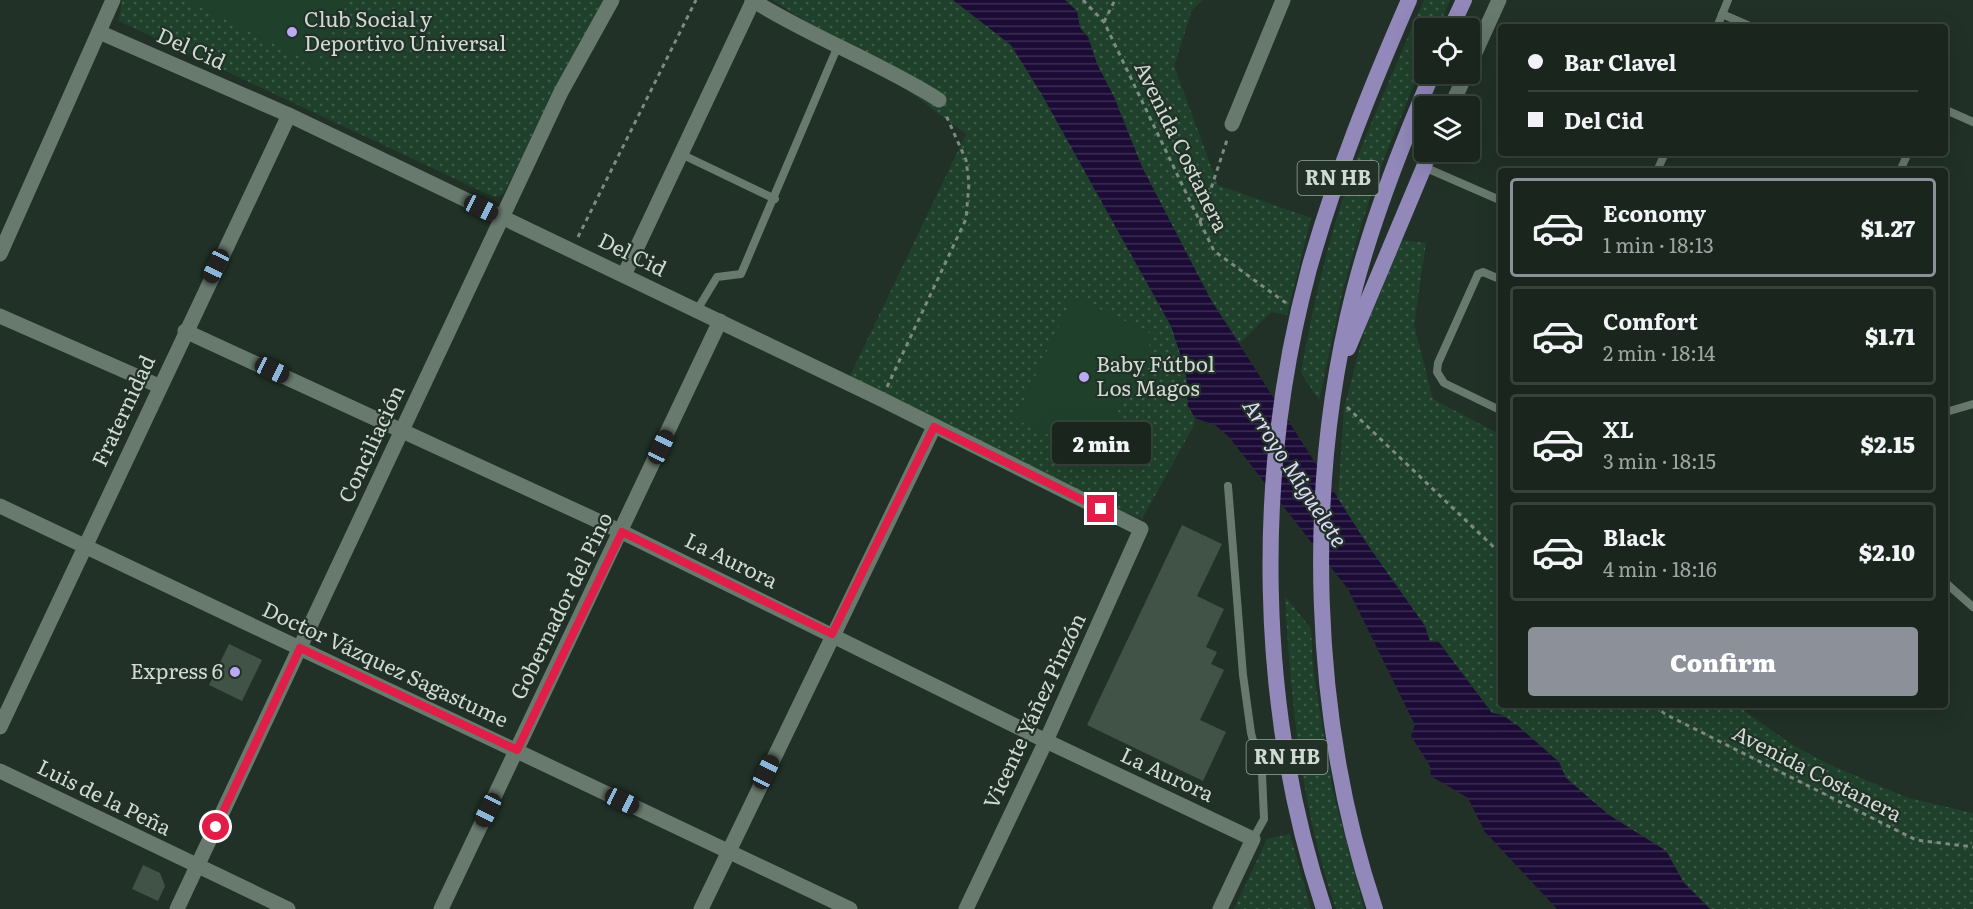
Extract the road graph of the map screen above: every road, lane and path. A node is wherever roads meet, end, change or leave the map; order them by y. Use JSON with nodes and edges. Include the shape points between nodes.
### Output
{"nodes":[{"id":1,"x":113,"y":0,"type":"edge"},
{"id":2,"x":612,"y":0,"type":"edge"},
{"id":3,"x":696,"y":0,"type":"edge"},
{"id":4,"x":753,"y":0,"type":"edge"},
{"id":5,"x":1083,"y":0,"type":"edge"},
{"id":6,"x":1115,"y":0,"type":"edge"},
{"id":7,"x":1283,"y":0,"type":"edge"},
{"id":8,"x":1397,"y":0,"type":"edge"},
{"id":9,"x":1409,"y":0,"type":"edge"},
{"id":10,"x":1464,"y":0,"type":"edge"},
{"id":11,"x":1499,"y":0,"type":"edge"},
{"id":12,"x":1728,"y":0,"type":"edge"},
{"id":13,"x":1722,"y":14,"type":"junction"},
{"id":14,"x":1456,"y":18,"type":"edge"},
{"id":15,"x":1104,"y":22,"type":"junction"},
{"id":16,"x":1718,"y":24,"type":"edge"},
{"id":17,"x":1745,"y":24,"type":"edge"},
{"id":18,"x":99,"y":32,"type":"junction"},
{"id":19,"x":1480,"y":42,"type":"edge"},
{"id":20,"x":1389,"y":46,"type":"junction"},
{"id":21,"x":837,"y":48,"type":"junction"},
{"id":22,"x":1428,"y":84,"type":"edge"},
{"id":23,"x":939,"y":100,"type":"joint"},
{"id":24,"x":1948,"y":111,"type":"edge"},
{"id":25,"x":289,"y":115,"type":"junction"},
{"id":26,"x":1972,"y":121,"type":"edge"},
{"id":27,"x":1232,"y":124,"type":"joint"},
{"id":28,"x":681,"y":154,"type":"junction"},
{"id":29,"x":1427,"y":162,"type":"edge"},
{"id":30,"x":1433,"y":162,"type":"edge"},
{"id":31,"x":775,"y":199,"type":"junction"},
{"id":32,"x":1498,"y":199,"type":"edge"},
{"id":33,"x":502,"y":218,"type":"junction"},
{"id":34,"x":1200,"y":222,"type":"junction"},
{"id":35,"x":571,"y":249,"type":"junction"},
{"id":36,"x":0,"y":254,"type":"edge"},
{"id":37,"x":624,"y":275,"type":"junction"},
{"id":38,"x":1498,"y":278,"type":"edge"},
{"id":39,"x":697,"y":310,"type":"junction"},
{"id":40,"x":1299,"y":312,"type":"junction"},
{"id":41,"x":0,"y":316,"type":"edge"},
{"id":42,"x":720,"y":321,"type":"junction"},
{"id":43,"x":185,"y":331,"type":"junction"},
{"id":44,"x":1340,"y":362,"type":"junction"},
{"id":45,"x":159,"y":386,"type":"junction"},
{"id":46,"x":1335,"y":395,"type":"junction"},
{"id":47,"x":881,"y":399,"type":"junction"},
{"id":48,"x":1973,"y":404,"type":"edge"},
{"id":49,"x":1498,"y":409,"type":"edge"},
{"id":50,"x":1948,"y":411,"type":"edge"},
{"id":51,"x":934,"y":427,"type":"junction"},
{"id":52,"x":401,"y":430,"type":"junction"},
{"id":53,"x":1228,"y":486,"type":"dead end"},
{"id":54,"x":0,"y":506,"type":"edge"},
{"id":55,"x":1140,"y":529,"type":"joint"},
{"id":56,"x":622,"y":532,"type":"junction"},
{"id":57,"x":84,"y":545,"type":"junction"},
{"id":58,"x":1498,"y":551,"type":"edge"},
{"id":59,"x":1948,"y":585,"type":"edge"},
{"id":60,"x":1973,"y":607,"type":"edge"},
{"id":61,"x":832,"y":634,"type":"junction"},
{"id":62,"x":300,"y":648,"type":"junction"},
{"id":63,"x":1658,"y":708,"type":"edge"},
{"id":64,"x":0,"y":727,"type":"edge"},
{"id":65,"x":1046,"y":741,"type":"junction"},
{"id":66,"x":517,"y":750,"type":"junction"},
{"id":67,"x":0,"y":771,"type":"edge"},
{"id":68,"x":1253,"y":839,"type":"junction"},
{"id":69,"x":1973,"y":847,"type":"edge"},
{"id":70,"x":728,"y":851,"type":"junction"},
{"id":71,"x":197,"y":867,"type":"junction"},
{"id":72,"x":177,"y":909,"type":"edge"},
{"id":73,"x":288,"y":909,"type":"edge"},
{"id":74,"x":441,"y":909,"type":"edge"},
{"id":75,"x":701,"y":909,"type":"edge"},
{"id":76,"x":850,"y":909,"type":"edge"},
{"id":77,"x":966,"y":909,"type":"edge"},
{"id":78,"x":1220,"y":909,"type":"edge"},
{"id":79,"x":1324,"y":909,"type":"edge"},
{"id":80,"x":1375,"y":909,"type":"edge"}],
"edges":[{"from":1,"to":18,"type":"street"},
{"from":2,"to":33,"type":"street","name":"Conciliación","via":[[561,92]]},
{"from":3,"to":35,"type":"path"},
{"from":4,"to":21,"type":"street"},
{"from":4,"to":28,"type":"street"},
{"from":5,"to":15,"type":"path","name":"Avenida Costanera"},
{"from":6,"to":15,"type":"path"},
{"from":7,"to":27,"type":"street"},
{"from":8,"to":20,"type":"highway"},
{"from":9,"to":20,"type":"highway","number":"RN HB"},
{"from":10,"to":14,"type":"highway"},
{"from":11,"to":19,"type":"street"},
{"from":12,"to":13,"type":"lane"},
{"from":13,"to":16,"type":"lane"},
{"from":13,"to":17,"type":"lane"},
{"from":15,"to":34,"type":"path","name":"Avenida Costanera"},
{"from":18,"to":25,"type":"street","name":"Del Cid"},
{"from":18,"to":36,"type":"street"},
{"from":20,"to":40,"type":"highway","number":"RN HB","via":[[1341,168]]},
{"from":21,"to":23,"type":"street","via":[[901,75]]},
{"from":21,"to":31,"type":"lane"},
{"from":22,"to":44,"type":"highway","number":"RN HB","via":[[1365,251]]},
{"from":23,"to":47,"type":"path","via":[[966,160],[966,219]]},
{"from":24,"to":26,"type":"lane"},
{"from":25,"to":33,"type":"street","name":"Del Cid"},
{"from":25,"to":43,"type":"street","name":"Fraternidad"},
{"from":27,"to":34,"type":"path"},
{"from":28,"to":31,"type":"lane"},
{"from":28,"to":37,"type":"street"},
{"from":29,"to":44,"type":"highway","via":[[1359,327]]},
{"from":30,"to":32,"type":"lane"},
{"from":31,"to":39,"type":"lane","via":[[741,274],[717,277]]},
{"from":33,"to":35,"type":"street","name":"Del Cid"},
{"from":33,"to":52,"type":"street","name":"Conciliación"},
{"from":34,"to":40,"type":"path","name":"Avenida Costanera","via":[[1214,251]]},
{"from":35,"to":37,"type":"street","name":"Del Cid"},
{"from":37,"to":39,"type":"street","name":"Del Cid"},
{"from":38,"to":49,"type":"lane","via":[[1483,272],[1478,274],[1437,372],[1444,383]]},
{"from":39,"to":42,"type":"street","name":"Del Cid"},
{"from":40,"to":79,"type":"highway","number":"RN HB","via":[[1278,438],[1271,601],[1283,730],[1305,842]]},
{"from":41,"to":45,"type":"street"},
{"from":42,"to":47,"type":"street","name":"Del Cid"},
{"from":42,"to":56,"type":"street","name":"Gobernador del Pino"},
{"from":43,"to":45,"type":"street","name":"Fraternidad"},
{"from":43,"to":52,"type":"street","name":"La Aurora"},
{"from":44,"to":46,"type":"highway","number":"RN HB"},
{"from":45,"to":57,"type":"street","name":"Fraternidad"},
{"from":46,"to":58,"type":"path"},
{"from":46,"to":80,"type":"highway","number":"RN HB","via":[[1322,526],[1327,665],[1341,778]]},
{"from":47,"to":51,"type":"street","name":"Del Cid"},
{"from":48,"to":50,"type":"lane"},
{"from":51,"to":55,"type":"street","name":"Del Cid"},
{"from":51,"to":61,"type":"street"},
{"from":52,"to":56,"type":"street","name":"La Aurora"},
{"from":52,"to":62,"type":"street","name":"Conciliación"},
{"from":53,"to":68,"type":"lane","via":[[1243,675],[1251,733],[1262,774],[1264,819]]},
{"from":54,"to":57,"type":"street","name":"Doctor Vázquez Sagastume"},
{"from":55,"to":65,"type":"street","name":"Vicente Yáñez Pinzón"},
{"from":56,"to":61,"type":"street","name":"La Aurora"},
{"from":56,"to":66,"type":"street","name":"Gobernador del Pino"},
{"from":57,"to":62,"type":"street","name":"Doctor Vázquez Sagastume"},
{"from":57,"to":64,"type":"street","name":"Fraternidad"},
{"from":59,"to":60,"type":"lane"},
{"from":61,"to":65,"type":"street","name":"La Aurora"},
{"from":61,"to":70,"type":"street"},
{"from":62,"to":66,"type":"street","name":"Doctor Vázquez Sagastume"},
{"from":62,"to":71,"type":"street","name":"Conciliación"},
{"from":63,"to":69,"type":"path","name":"Avenida Costanera","via":[[1916,840]]},
{"from":65,"to":68,"type":"street","name":"La Aurora"},
{"from":65,"to":77,"type":"street","name":"Vicente Yáñez Pinzón"},
{"from":66,"to":70,"type":"street","name":"Doctor Vázquez Sagastume"},
{"from":66,"to":74,"type":"street","name":"Gobernador del Pino"},
{"from":67,"to":71,"type":"street","name":"Luis de la Peña"},
{"from":68,"to":78,"type":"street"},
{"from":70,"to":75,"type":"street"},
{"from":70,"to":76,"type":"street","name":"Doctor Vázquez Sagastume"},
{"from":71,"to":72,"type":"street","name":"Conciliación"},
{"from":71,"to":73,"type":"street","name":"Luis de la Peña"}]}
